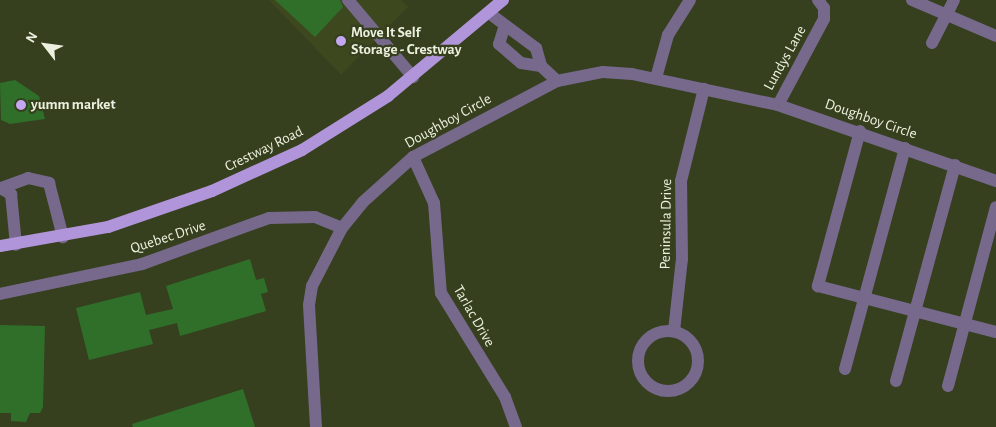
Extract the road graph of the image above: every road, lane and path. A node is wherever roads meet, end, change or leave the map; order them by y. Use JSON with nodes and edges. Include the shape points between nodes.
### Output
{"nodes":[{"id":1,"x":348,"y":0,"type":"edge"},
{"id":2,"x":503,"y":0,"type":"edge"},
{"id":3,"x":690,"y":0,"type":"edge"},
{"id":4,"x":818,"y":0,"type":"edge"},
{"id":5,"x":912,"y":0,"type":"edge"},
{"id":6,"x":954,"y":0,"type":"edge"},
{"id":7,"x":489,"y":14,"type":"junction"},
{"id":8,"x":946,"y":16,"type":"junction"},
{"id":9,"x":504,"y":28,"type":"junction"},
{"id":10,"x":996,"y":36,"type":"edge"},
{"id":11,"x":932,"y":43,"type":"dead end"},
{"id":12,"x":542,"y":66,"type":"junction"},
{"id":13,"x":413,"y":77,"type":"junction"},
{"id":14,"x":656,"y":78,"type":"junction"},
{"id":15,"x":557,"y":81,"type":"junction"},
{"id":16,"x":704,"y":89,"type":"junction"},
{"id":17,"x":778,"y":105,"type":"junction"},
{"id":18,"x":860,"y":131,"type":"junction"},
{"id":19,"x":905,"y":148,"type":"junction"},
{"id":20,"x":413,"y":157,"type":"junction"},
{"id":21,"x":955,"y":166,"type":"junction"},
{"id":22,"x":996,"y":181,"type":"edge"},
{"id":23,"x":1,"y":188,"type":"edge"},
{"id":24,"x":996,"y":207,"type":"edge"},
{"id":25,"x":342,"y":228,"type":"junction"},
{"id":26,"x":63,"y":237,"type":"junction"},
{"id":27,"x":16,"y":245,"type":"junction"},
{"id":28,"x":0,"y":246,"type":"edge"},
{"id":29,"x":0,"y":294,"type":"edge"},
{"id":30,"x":864,"y":298,"type":"junction"},
{"id":31,"x":914,"y":311,"type":"junction"},
{"id":32,"x":963,"y":324,"type":"junction"},
{"id":33,"x":674,"y":331,"type":"junction"},
{"id":34,"x":996,"y":332,"type":"edge"},
{"id":35,"x":845,"y":369,"type":"dead end"},
{"id":36,"x":896,"y":381,"type":"dead end"},
{"id":37,"x":948,"y":386,"type":"dead end"},
{"id":38,"x":316,"y":427,"type":"edge"},
{"id":39,"x":516,"y":427,"type":"edge"}],
"edges":[{"from":1,"to":13,"type":"street"},
{"from":2,"to":7,"type":"main road","name":"Crestway Road"},
{"from":3,"to":14,"type":"street","via":[[668,35]]},
{"from":4,"to":17,"type":"street","name":"Lundys Lane","via":[[824,8],[824,19]]},
{"from":5,"to":8,"type":"street"},
{"from":6,"to":8,"type":"street"},
{"from":7,"to":9,"type":"street"},
{"from":7,"to":13,"type":"main road","name":"Crestway Road"},
{"from":8,"to":10,"type":"street"},
{"from":8,"to":11,"type":"street"},
{"from":9,"to":12,"type":"street","via":[[518,30],[536,48]]},
{"from":9,"to":12,"type":"street","via":[[499,44],[521,63]]},
{"from":12,"to":15,"type":"street"},
{"from":13,"to":26,"type":"main road","name":"Crestway Road","via":[[347,124],[212,191]]},
{"from":14,"to":15,"type":"street","name":"Doughboy Circle","via":[[603,72]]},
{"from":14,"to":16,"type":"street","name":"Doughboy Circle"},
{"from":15,"to":20,"type":"street","name":"Doughboy Circle"},
{"from":16,"to":17,"type":"street","name":"Doughboy Circle"},
{"from":16,"to":33,"type":"street","name":"Peninsula Drive","via":[[681,181],[682,259]]},
{"from":17,"to":18,"type":"street","name":"Doughboy Circle"},
{"from":18,"to":19,"type":"street","name":"Doughboy Circle"},
{"from":18,"to":30,"type":"street","via":[[818,286]]},
{"from":19,"to":21,"type":"street","name":"Doughboy Circle"},
{"from":19,"to":30,"type":"street"},
{"from":20,"to":25,"type":"street","name":"Doughboy Circle","via":[[363,202]]},
{"from":20,"to":39,"type":"street","name":"Tarlac Drive","via":[[434,203],[440,293],[504,397]]},
{"from":21,"to":22,"type":"street","name":"Doughboy Circle"},
{"from":21,"to":31,"type":"street"},
{"from":23,"to":26,"type":"street","via":[[28,178],[49,183]]},
{"from":23,"to":27,"type":"street","via":[[11,194]]},
{"from":24,"to":32,"type":"street"},
{"from":25,"to":29,"type":"street","name":"Quebec Drive","via":[[315,217],[268,218],[142,264]]},
{"from":25,"to":38,"type":"street","name":"Doughboy Circle","via":[[312,286],[309,305]]},
{"from":26,"to":27,"type":"main road","name":"Crestway Road"},
{"from":27,"to":28,"type":"main road","name":"Crestway Road"},
{"from":30,"to":31,"type":"street"},
{"from":30,"to":35,"type":"street"},
{"from":31,"to":32,"type":"street"},
{"from":31,"to":36,"type":"street"},
{"from":32,"to":34,"type":"street"},
{"from":32,"to":37,"type":"street"},
{"from":33,"to":33,"type":"street","via":[[687,337],[696,348],[694,377],[684,387],[656,389],[641,373],[639,352],[647,340]]}]}
